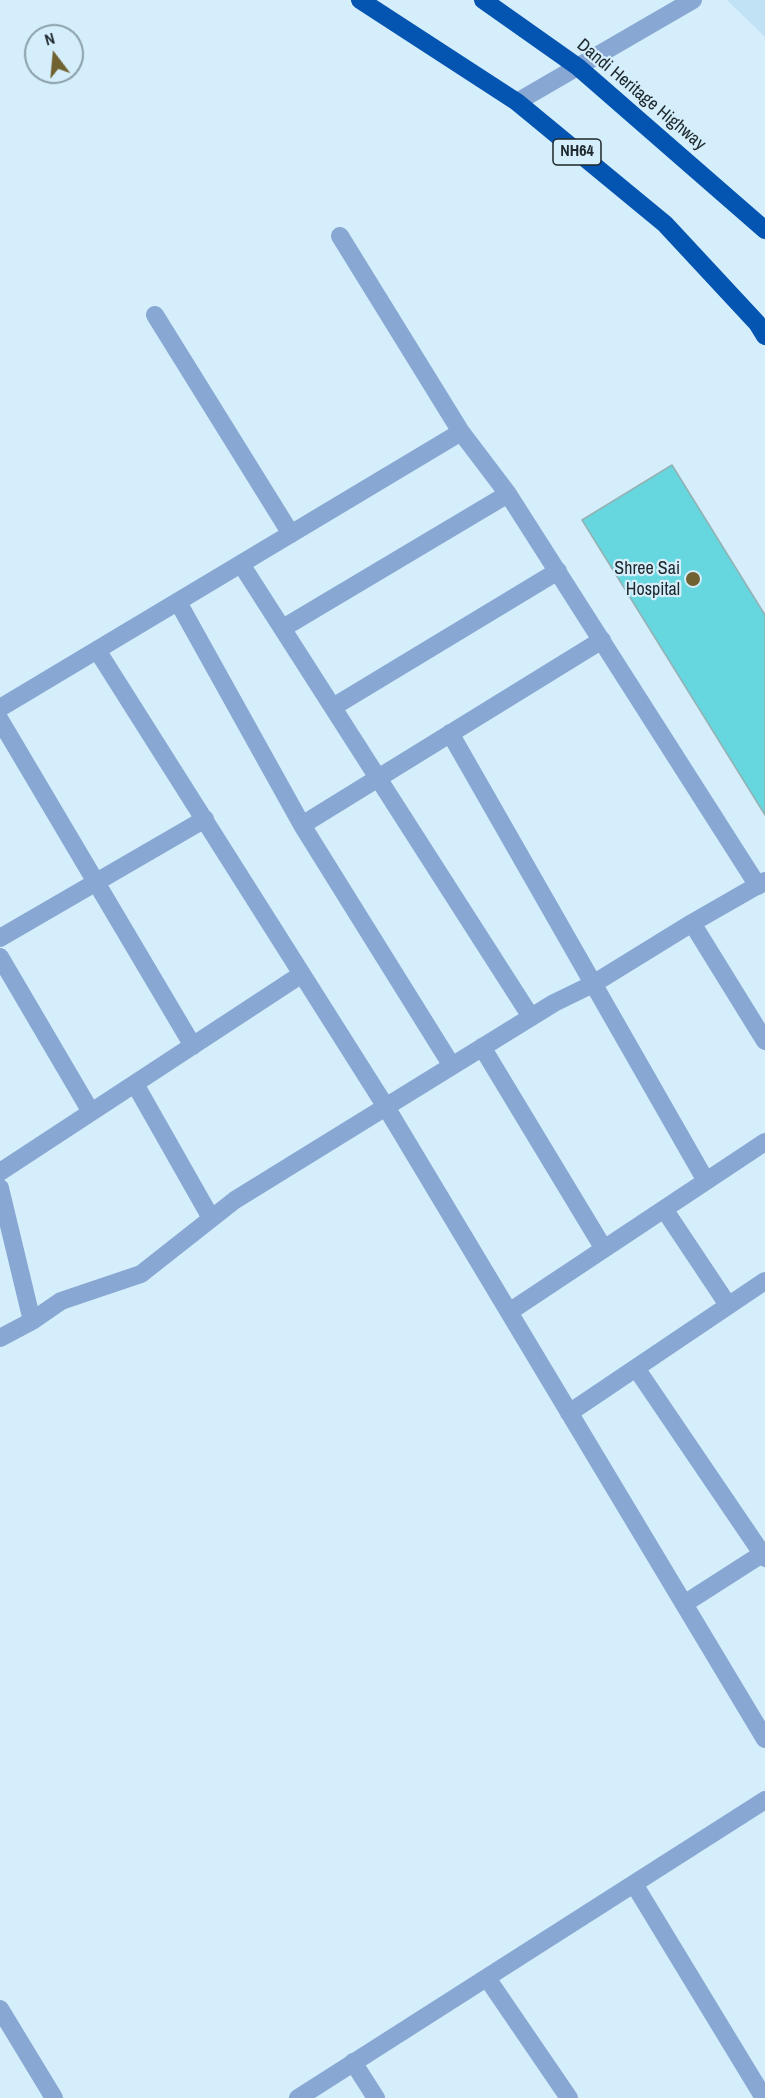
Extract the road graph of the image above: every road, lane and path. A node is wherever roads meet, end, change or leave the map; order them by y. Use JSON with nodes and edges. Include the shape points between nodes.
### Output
{"nodes":[{"id":1,"x":360,"y":0,"type":"edge"},
{"id":2,"x":483,"y":0,"type":"edge"},
{"id":3,"x":693,"y":0,"type":"edge"},
{"id":4,"x":578,"y":67,"type":"junction"},
{"id":5,"x":517,"y":102,"type":"junction"},
{"id":6,"x":765,"y":230,"type":"edge"},
{"id":7,"x":340,"y":236,"type":"dead end"},
{"id":8,"x":154,"y":315,"type":"dead end"},
{"id":9,"x":765,"y":336,"type":"edge"},
{"id":10,"x":461,"y":432,"type":"junction"},
{"id":11,"x":508,"y":494,"type":"junction"},
{"id":12,"x":291,"y":534,"type":"junction"},
{"id":13,"x":241,"y":564,"type":"junction"},
{"id":14,"x":558,"y":571,"type":"junction"},
{"id":15,"x":178,"y":602,"type":"junction"},
{"id":16,"x":283,"y":628,"type":"junction"},
{"id":17,"x":602,"y":640,"type":"junction"},
{"id":18,"x":97,"y":650,"type":"junction"},
{"id":19,"x":333,"y":707,"type":"junction"},
{"id":20,"x":0,"y":708,"type":"edge"},
{"id":21,"x":0,"y":720,"type":"edge"},
{"id":22,"x":450,"y":733,"type":"junction"},
{"id":23,"x":378,"y":778,"type":"junction"},
{"id":24,"x":205,"y":819,"type":"junction"},
{"id":25,"x":302,"y":825,"type":"junction"},
{"id":26,"x":96,"y":883,"type":"junction"},
{"id":27,"x":761,"y":883,"type":"edge"},
{"id":28,"x":692,"y":923,"type":"junction"},
{"id":29,"x":0,"y":938,"type":"edge"},
{"id":30,"x":0,"y":957,"type":"edge"},
{"id":31,"x":302,"y":974,"type":"junction"},
{"id":32,"x":593,"y":984,"type":"junction"},
{"id":33,"x":531,"y":1017,"type":"junction"},
{"id":34,"x":765,"y":1041,"type":"edge"},
{"id":35,"x":193,"y":1046,"type":"junction"},
{"id":36,"x":482,"y":1047,"type":"junction"},
{"id":37,"x":452,"y":1066,"type":"junction"},
{"id":38,"x":135,"y":1084,"type":"junction"},
{"id":39,"x":386,"y":1107,"type":"junction"},
{"id":40,"x":91,"y":1112,"type":"junction"},
{"id":41,"x":765,"y":1142,"type":"edge"},
{"id":42,"x":0,"y":1172,"type":"edge"},
{"id":43,"x":706,"y":1181,"type":"junction"},
{"id":44,"x":0,"y":1188,"type":"edge"},
{"id":45,"x":664,"y":1209,"type":"junction"},
{"id":46,"x":211,"y":1218,"type":"junction"},
{"id":47,"x":604,"y":1249,"type":"junction"},
{"id":48,"x":765,"y":1281,"type":"edge"},
{"id":49,"x":728,"y":1305,"type":"junction"},
{"id":50,"x":509,"y":1311,"type":"junction"},
{"id":51,"x":32,"y":1321,"type":"junction"},
{"id":52,"x":0,"y":1338,"type":"edge"},
{"id":53,"x":636,"y":1368,"type":"junction"},
{"id":54,"x":570,"y":1413,"type":"junction"},
{"id":55,"x":764,"y":1555,"type":"edge"},
{"id":56,"x":684,"y":1604,"type":"junction"},
{"id":57,"x":765,"y":1739,"type":"edge"},
{"id":58,"x":765,"y":1800,"type":"edge"},
{"id":59,"x":634,"y":1884,"type":"junction"},
{"id":60,"x":487,"y":1978,"type":"junction"},
{"id":61,"x":0,"y":2009,"type":"edge"},
{"id":62,"x":353,"y":2062,"type":"junction"},
{"id":63,"x":54,"y":2098,"type":"edge"},
{"id":64,"x":298,"y":2098,"type":"edge"},
{"id":65,"x":376,"y":2098,"type":"edge"},
{"id":66,"x":569,"y":2098,"type":"edge"},
{"id":67,"x":764,"y":2098,"type":"edge"}],
"edges":[{"from":1,"to":5,"type":"highway","number":"NH64"},
{"from":2,"to":4,"type":"highway","name":"Dandi Heritage Highway"},
{"from":3,"to":4,"type":"street"},
{"from":4,"to":5,"type":"street"},
{"from":4,"to":6,"type":"highway","name":"Dandi Heritage Highway"},
{"from":5,"to":9,"type":"highway","number":"NH64","via":[[665,224]]},
{"from":7,"to":10,"type":"street"},
{"from":8,"to":12,"type":"street"},
{"from":10,"to":11,"type":"street"},
{"from":10,"to":12,"type":"street"},
{"from":11,"to":14,"type":"street"},
{"from":11,"to":16,"type":"street"},
{"from":12,"to":13,"type":"street"},
{"from":13,"to":15,"type":"street"},
{"from":13,"to":16,"type":"street"},
{"from":14,"to":17,"type":"street"},
{"from":14,"to":19,"type":"street"},
{"from":15,"to":18,"type":"street"},
{"from":15,"to":25,"type":"street"},
{"from":16,"to":19,"type":"street"},
{"from":17,"to":22,"type":"street"},
{"from":17,"to":27,"type":"street"},
{"from":18,"to":20,"type":"street"},
{"from":18,"to":24,"type":"street"},
{"from":19,"to":23,"type":"street"},
{"from":21,"to":26,"type":"street"},
{"from":22,"to":23,"type":"street"},
{"from":22,"to":32,"type":"street"},
{"from":23,"to":25,"type":"street"},
{"from":23,"to":33,"type":"street"},
{"from":24,"to":26,"type":"street"},
{"from":24,"to":31,"type":"street"},
{"from":25,"to":37,"type":"street"},
{"from":26,"to":29,"type":"street"},
{"from":26,"to":35,"type":"street"},
{"from":27,"to":28,"type":"street"},
{"from":28,"to":32,"type":"street"},
{"from":28,"to":34,"type":"street"},
{"from":30,"to":40,"type":"street"},
{"from":31,"to":35,"type":"street"},
{"from":31,"to":39,"type":"street"},
{"from":32,"to":33,"type":"street"},
{"from":32,"to":43,"type":"street"},
{"from":33,"to":36,"type":"street"},
{"from":35,"to":38,"type":"street"},
{"from":36,"to":37,"type":"street"},
{"from":36,"to":47,"type":"street"},
{"from":37,"to":39,"type":"street"},
{"from":38,"to":40,"type":"street"},
{"from":38,"to":46,"type":"street"},
{"from":39,"to":46,"type":"street"},
{"from":39,"to":50,"type":"street"},
{"from":40,"to":42,"type":"street"},
{"from":41,"to":43,"type":"street"},
{"from":43,"to":45,"type":"street"},
{"from":44,"to":51,"type":"street"},
{"from":45,"to":47,"type":"street"},
{"from":45,"to":49,"type":"street"},
{"from":46,"to":51,"type":"street","via":[[141,1274],[62,1300]]},
{"from":47,"to":50,"type":"street"},
{"from":48,"to":49,"type":"street"},
{"from":49,"to":53,"type":"street"},
{"from":50,"to":54,"type":"street"},
{"from":51,"to":52,"type":"street"},
{"from":53,"to":54,"type":"street"},
{"from":53,"to":55,"type":"street"},
{"from":54,"to":56,"type":"street"},
{"from":55,"to":56,"type":"street"},
{"from":56,"to":57,"type":"street"},
{"from":58,"to":59,"type":"street"},
{"from":59,"to":60,"type":"street"},
{"from":59,"to":67,"type":"street"},
{"from":60,"to":62,"type":"street"},
{"from":60,"to":66,"type":"street"},
{"from":61,"to":63,"type":"street"},
{"from":62,"to":64,"type":"street"},
{"from":62,"to":65,"type":"street"}]}
